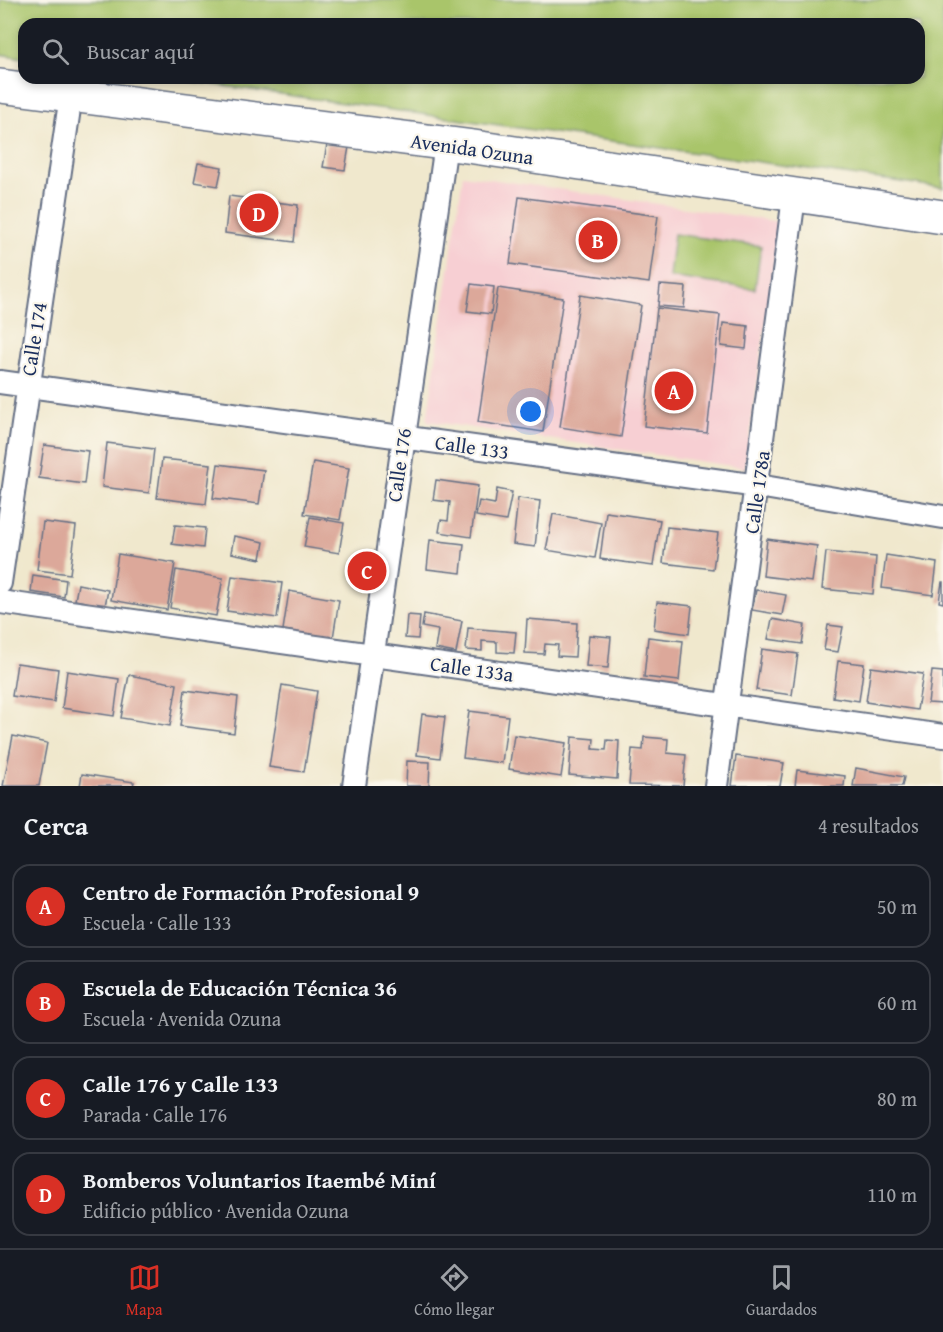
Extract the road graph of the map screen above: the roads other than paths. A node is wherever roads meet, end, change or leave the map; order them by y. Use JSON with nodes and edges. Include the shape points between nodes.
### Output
{"nodes":[{"id":1,"x":0,"y":86,"type":"edge"},
{"id":2,"x":71,"y":95,"type":"junction"},
{"id":3,"x":446,"y":144,"type":"junction"},
{"id":4,"x":794,"y":197,"type":"junction"},
{"id":5,"x":943,"y":217,"type":"edge"},
{"id":6,"x":0,"y":382,"type":"edge"},
{"id":7,"x":27,"y":386,"type":"junction"},
{"id":8,"x":403,"y":437,"type":"junction"},
{"id":9,"x":758,"y":486,"type":"junction"},
{"id":10,"x":943,"y":517,"type":"edge"},
{"id":11,"x":0,"y":584,"type":"edge"},
{"id":12,"x":0,"y":602,"type":"edge"},
{"id":13,"x":372,"y":655,"type":"junction"},
{"id":14,"x":728,"y":705,"type":"junction"},
{"id":15,"x":943,"y":736,"type":"edge"},
{"id":16,"x":354,"y":786,"type":"edge"},
{"id":17,"x":716,"y":786,"type":"edge"}],
"edges":[{"from":1,"to":2,"type":"main road","name":"Avenida Ozuna"},
{"from":2,"to":3,"type":"main road","name":"Avenida Ozuna"},
{"from":2,"to":7,"type":"street","name":"Calle 174"},
{"from":3,"to":4,"type":"main road","name":"Avenida Ozuna"},
{"from":3,"to":8,"type":"street","name":"Calle 176"},
{"from":4,"to":5,"type":"main road","name":"Avenida Ozuna"},
{"from":4,"to":9,"type":"street","name":"Calle 178a"},
{"from":6,"to":7,"type":"street","name":"Calle 133"},
{"from":7,"to":8,"type":"street","name":"Calle 133"},
{"from":7,"to":11,"type":"street","name":"Calle 174"},
{"from":8,"to":9,"type":"street","name":"Calle 133"},
{"from":8,"to":13,"type":"street","name":"Calle 176"},
{"from":9,"to":10,"type":"street","name":"Calle 133"},
{"from":9,"to":14,"type":"street","name":"Calle 178a"},
{"from":12,"to":13,"type":"street","name":"Calle 133a"},
{"from":13,"to":14,"type":"street","name":"Calle 133a"},
{"from":13,"to":16,"type":"street","name":"Calle 176"},
{"from":14,"to":15,"type":"street","name":"Calle 133a"},
{"from":14,"to":17,"type":"street","name":"Calle 178a"}]}
